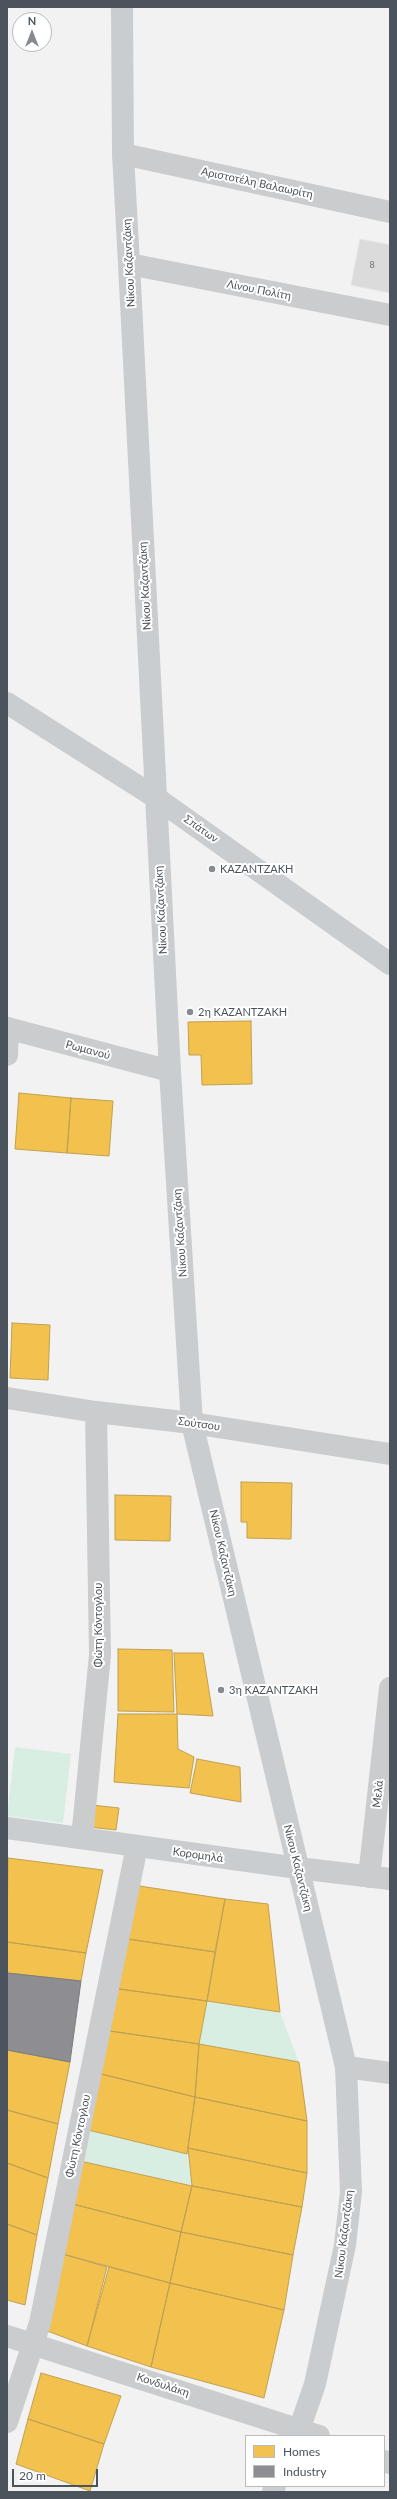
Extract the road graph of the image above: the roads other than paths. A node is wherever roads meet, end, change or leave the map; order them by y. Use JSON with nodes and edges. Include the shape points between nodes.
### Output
{"nodes":[{"id":1,"x":122,"y":7,"type":"edge"},
{"id":2,"x":123,"y":154,"type":"junction"},
{"id":3,"x":390,"y":212,"type":"edge"},
{"id":4,"x":129,"y":264,"type":"junction"},
{"id":5,"x":390,"y":315,"type":"edge"},
{"id":6,"x":7,"y":703,"type":"edge"},
{"id":7,"x":155,"y":797,"type":"junction"},
{"id":8,"x":390,"y":964,"type":"edge"},
{"id":9,"x":8,"y":1028,"type":"edge"},
{"id":10,"x":7,"y":1055,"type":"edge"},
{"id":11,"x":170,"y":1071,"type":"junction"},
{"id":12,"x":7,"y":1398,"type":"edge"},
{"id":13,"x":96,"y":1412,"type":"junction"},
{"id":14,"x":192,"y":1422,"type":"junction"},
{"id":15,"x":390,"y":1454,"type":"edge"},
{"id":16,"x":390,"y":1688,"type":"edge"},
{"id":17,"x":7,"y":1828,"type":"edge"},
{"id":18,"x":82,"y":1838,"type":"junction"},
{"id":19,"x":137,"y":1846,"type":"junction"},
{"id":20,"x":298,"y":1868,"type":"junction"},
{"id":21,"x":369,"y":1877,"type":"junction"},
{"id":22,"x":390,"y":1879,"type":"edge"},
{"id":23,"x":346,"y":2067,"type":"junction"},
{"id":24,"x":390,"y":2073,"type":"edge"},
{"id":25,"x":7,"y":2336,"type":"edge"},
{"id":26,"x":34,"y":2344,"type":"junction"},
{"id":27,"x":7,"y":2422,"type":"edge"},
{"id":28,"x":306,"y":2434,"type":"edge"}],
"edges":[{"from":1,"to":2,"type":"street","name":"Νίκου Καζαντζάκη"},
{"from":2,"to":3,"type":"street","name":"Αριστοτέλη Βαλαωρίτη"},
{"from":2,"to":4,"type":"street","name":"Νίκου Καζαντζάκη"},
{"from":4,"to":5,"type":"street","name":"Λίνου Πολίτη"},
{"from":4,"to":7,"type":"street","name":"Νίκου Καζαντζάκη"},
{"from":6,"to":7,"type":"street","name":"Σπάτων"},
{"from":7,"to":8,"type":"street","name":"Σπάτων"},
{"from":7,"to":11,"type":"street","name":"Νίκου Καζαντζάκη"},
{"from":9,"to":10,"type":"street"},
{"from":9,"to":11,"type":"street","name":"Ρωμανού"},
{"from":11,"to":14,"type":"street","name":"Νίκου Καζαντζάκη"},
{"from":12,"to":13,"type":"street","name":"Σούτσου"},
{"from":13,"to":14,"type":"street","name":"Σούτσου"},
{"from":13,"to":18,"type":"street","name":"Φώτη Κόντογλου","via":[[100,1655]]},
{"from":14,"to":15,"type":"street","name":"Σούτσου"},
{"from":14,"to":20,"type":"street","name":"Νίκου Καζαντζάκη"},
{"from":16,"to":21,"type":"street","name":"Μελά"},
{"from":17,"to":18,"type":"street","name":"Κορομηλά"},
{"from":18,"to":19,"type":"street","name":"Κορομηλά"},
{"from":19,"to":20,"type":"street","name":"Κορομηλά"},
{"from":19,"to":26,"type":"street","name":"Φώτη Κόντογλου"},
{"from":20,"to":21,"type":"street","name":"Κορομηλά"},
{"from":20,"to":23,"type":"street","name":"Νίκου Καζαντζάκη"},
{"from":21,"to":22,"type":"street","name":"Κορομηλά"},
{"from":23,"to":24,"type":"street"},
{"from":23,"to":28,"type":"street","name":"Νίκου Καζαντζάκη","via":[[351,2192],[345,2244]]},
{"from":25,"to":26,"type":"street","name":"Κονδυλάκη"},
{"from":26,"to":27,"type":"street","name":"Φώτη Κόντογλου"},
{"from":26,"to":28,"type":"street","name":"Κονδυλάκη"}]}
